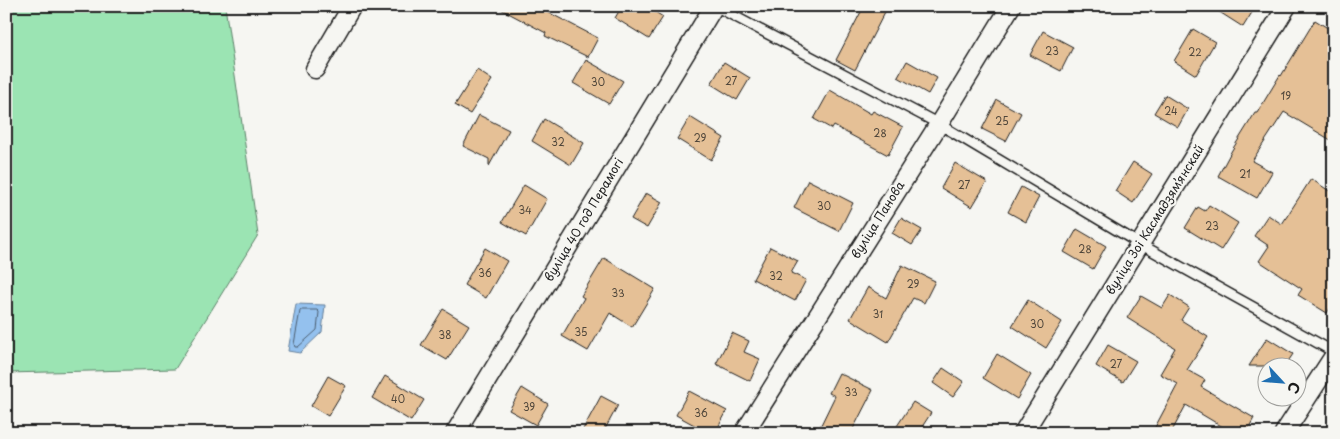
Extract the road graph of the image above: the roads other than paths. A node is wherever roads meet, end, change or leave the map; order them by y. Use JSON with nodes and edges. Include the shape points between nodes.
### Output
{"nodes":[{"id":1,"x":352,"y":6,"type":"edge"},
{"id":2,"x":714,"y":6,"type":"edge"},
{"id":3,"x":1012,"y":6,"type":"edge"},
{"id":4,"x":1287,"y":6,"type":"edge"},
{"id":5,"x":315,"y":69,"type":"dead end"},
{"id":6,"x":939,"y":124,"type":"junction"},
{"id":7,"x":1140,"y":244,"type":"junction"},
{"id":8,"x":1334,"y":352,"type":"edge"},
{"id":9,"x":1334,"y":356,"type":"edge"},
{"id":10,"x":454,"y":433,"type":"edge"},
{"id":11,"x":744,"y":433,"type":"edge"},
{"id":12,"x":1023,"y":433,"type":"edge"},
{"id":13,"x":1284,"y":433,"type":"edge"}],
"edges":[{"from":1,"to":5,"type":"street"},
{"from":2,"to":6,"type":"lane"},
{"from":2,"to":10,"type":"street","name":"вуліца 40 год Перамогі"},
{"from":3,"to":6,"type":"street","name":"вуліца Панова"},
{"from":4,"to":7,"type":"street","name":"вуліца Зоі Касмадзямʼянскай"},
{"from":6,"to":7,"type":"lane"},
{"from":6,"to":11,"type":"street","name":"вуліца Панова"},
{"from":7,"to":8,"type":"lane"},
{"from":7,"to":12,"type":"street","name":"вуліца Зоі Касмадзямʼянскай"},
{"from":9,"to":13,"type":"street"}]}
